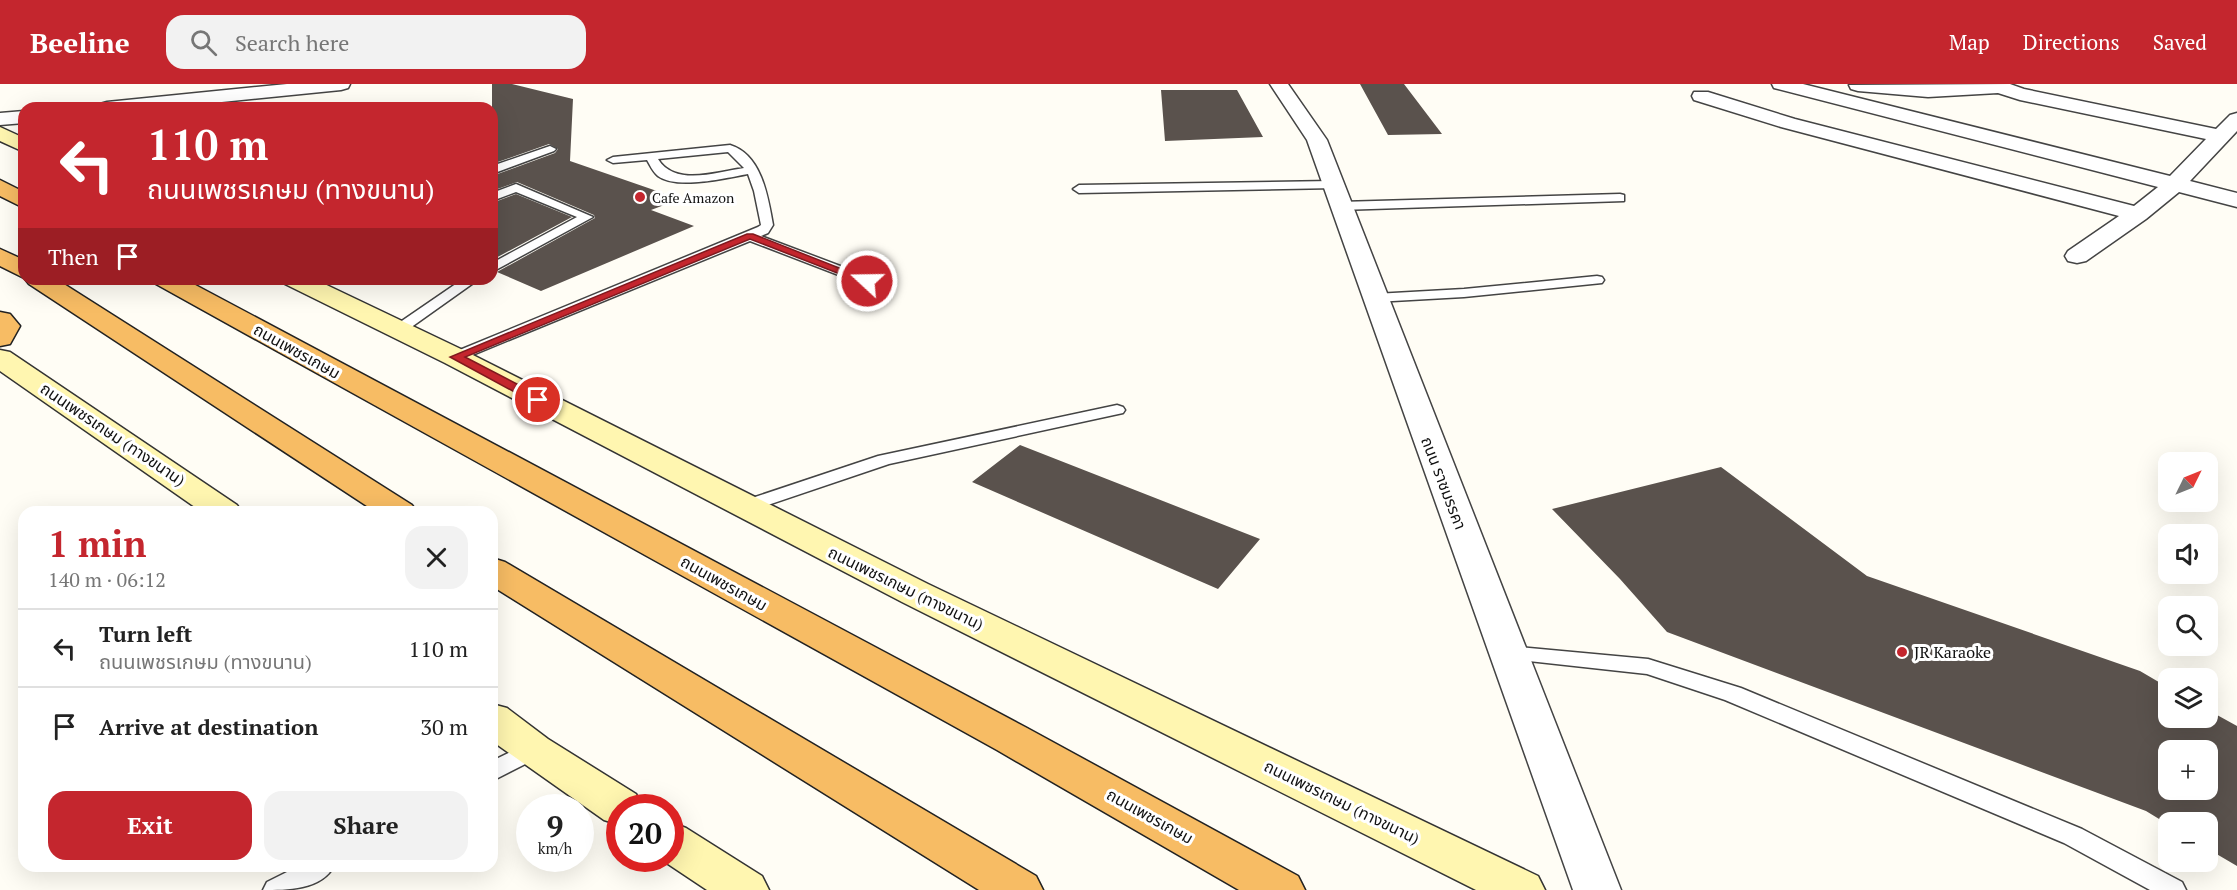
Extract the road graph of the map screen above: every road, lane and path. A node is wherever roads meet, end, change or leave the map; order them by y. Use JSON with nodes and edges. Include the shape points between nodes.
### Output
{"nodes":[{"id":1,"x":341,"y":84,"type":"edge"},
{"id":2,"x":1279,"y":84,"type":"edge"},
{"id":3,"x":1781,"y":84,"type":"edge"},
{"id":4,"x":1854,"y":84,"type":"edge"},
{"id":5,"x":2000,"y":86,"type":"edge"},
{"id":6,"x":1701,"y":96,"type":"dead end"},
{"id":7,"x":166,"y":102,"type":"edge"},
{"id":8,"x":18,"y":118,"type":"edge"},
{"id":9,"x":0,"y":119,"type":"edge"},
{"id":10,"x":2237,"y":119,"type":"edge"},
{"id":11,"x":0,"y":133,"type":"edge"},
{"id":12,"x":2220,"y":136,"type":"junction"},
{"id":13,"x":18,"y":143,"type":"edge"},
{"id":14,"x":550,"y":149,"type":"dead end"},
{"id":15,"x":650,"y":156,"type":"junction"},
{"id":16,"x":613,"y":159,"type":"dead end"},
{"id":17,"x":498,"y":168,"type":"edge"},
{"id":18,"x":752,"y":170,"type":"junction"},
{"id":19,"x":2175,"y":184,"type":"junction"},
{"id":20,"x":0,"y":187,"type":"edge"},
{"id":21,"x":1079,"y":189,"type":"dead end"},
{"id":22,"x":498,"y":195,"type":"edge"},
{"id":23,"x":1336,"y":195,"type":"junction"},
{"id":24,"x":18,"y":198,"type":"edge"},
{"id":25,"x":1620,"y":198,"type":"dead end"},
{"id":26,"x":2237,"y":200,"type":"edge"},
{"id":27,"x":2138,"y":214,"type":"junction"},
{"id":28,"x":750,"y":236,"type":"junction"},
{"id":29,"x":0,"y":256,"type":"edge"},
{"id":30,"x":2077,"y":256,"type":"dead end"},
{"id":31,"x":498,"y":265,"type":"edge"},
{"id":32,"x":18,"y":266,"type":"edge"},
{"id":33,"x":1597,"y":280,"type":"dead end"},
{"id":34,"x":867,"y":281,"type":"dead end"},
{"id":35,"x":47,"y":285,"type":"edge"},
{"id":36,"x":176,"y":285,"type":"edge"},
{"id":37,"x":306,"y":285,"type":"edge"},
{"id":38,"x":462,"y":285,"type":"edge"},
{"id":39,"x":1375,"y":298,"type":"junction"},
{"id":40,"x":0,"y":320,"type":"edge"},
{"id":41,"x":398,"y":330,"type":"junction"},
{"id":42,"x":0,"y":338,"type":"edge"},
{"id":43,"x":455,"y":357,"type":"junction"},
{"id":44,"x":0,"y":358,"type":"edge"},
{"id":45,"x":1117,"y":410,"type":"dead end"},
{"id":46,"x":216,"y":506,"type":"edge"},
{"id":47,"x":391,"y":506,"type":"edge"},
{"id":48,"x":744,"y":507,"type":"junction"},
{"id":49,"x":498,"y":574,"type":"edge"},
{"id":50,"x":1508,"y":653,"type":"junction"},
{"id":51,"x":498,"y":723,"type":"edge"},
{"id":52,"x":533,"y":750,"type":"junction"},
{"id":53,"x":498,"y":769,"type":"edge"},
{"id":54,"x":606,"y":798,"type":"edge"},
{"id":55,"x":684,"y":850,"type":"edge"},
{"id":56,"x":310,"y":872,"type":"edge"},
{"id":57,"x":276,"y":890,"type":"edge"},
{"id":58,"x":745,"y":890,"type":"edge"},
{"id":59,"x":1019,"y":890,"type":"edge"},
{"id":60,"x":1281,"y":890,"type":"edge"},
{"id":61,"x":1521,"y":890,"type":"edge"},
{"id":62,"x":1597,"y":890,"type":"edge"},
{"id":63,"x":2174,"y":890,"type":"edge"}],
"edges":[{"from":1,"to":7,"type":"street"},
{"from":2,"to":23,"type":"street","name":"ถนน ราชมรรคา","via":[[1317,140]]},
{"from":3,"to":19,"type":"street"},
{"from":4,"to":5,"type":"street","via":[[1928,93]]},
{"from":5,"to":12,"type":"street","via":[[2020,94]]},
{"from":6,"to":27,"type":"street"},
{"from":8,"to":9,"type":"street"},
{"from":10,"to":12,"type":"street"},
{"from":11,"to":13,"type":"main road"},
{"from":12,"to":19,"type":"street"},
{"from":14,"to":17,"type":"lane"},
{"from":15,"to":16,"type":"lane"},
{"from":15,"to":18,"type":"lane","via":[[667,176]]},
{"from":15,"to":18,"type":"lane","via":[[730,148]]},
{"from":18,"to":28,"type":"lane","via":[[760,183],[767,225]]},
{"from":19,"to":26,"type":"street"},
{"from":19,"to":27,"type":"street"},
{"from":20,"to":24,"type":"highway"},
{"from":21,"to":23,"type":"lane"},
{"from":22,"to":31,"type":"lane","via":[[516,188],[587,217]]},
{"from":23,"to":25,"type":"lane"},
{"from":23,"to":39,"type":"street","name":"ถนน ราชมรรคา"},
{"from":27,"to":30,"type":"street"},
{"from":28,"to":34,"type":"lane"},
{"from":28,"to":43,"type":"lane"},
{"from":29,"to":32,"type":"highway"},
{"from":33,"to":39,"type":"lane"},
{"from":35,"to":47,"type":"highway"},
{"from":36,"to":60,"type":"highway","name":"ถนนเพชรเกษม","via":[[1012,739]]},
{"from":37,"to":41,"type":"main road","name":"ถนนเพชรเกษม (ทางขนาน)"},
{"from":38,"to":41,"type":"lane"},
{"from":39,"to":50,"type":"street","name":"ถนน ราชมรรคา"},
{"from":40,"to":42,"type":"highway","via":[[6,326]]},
{"from":41,"to":43,"type":"main road","name":"ถนนเพชรเกษม (ทางขนาน)"},
{"from":43,"to":48,"type":"main road","name":"ถนนเพชรเกษม (ทางขนาน)"},
{"from":44,"to":46,"type":"main road","name":"ถนนเพชรเกษม (ทางขนาน)"},
{"from":45,"to":48,"type":"lane","via":[[884,460]]},
{"from":48,"to":61,"type":"main road","name":"ถนนเพชรเกษม (ทางขนาน)"},
{"from":49,"to":59,"type":"highway"},
{"from":50,"to":62,"type":"street","name":"ถนน ราชมรรคา"},
{"from":50,"to":63,"type":"lane","via":[[1648,667],[1733,694],[2073,836]]},
{"from":51,"to":52,"type":"main road"},
{"from":52,"to":53,"type":"lane"},
{"from":52,"to":54,"type":"main road"},
{"from":55,"to":58,"type":"main road"},
{"from":56,"to":57,"type":"lane"}]}
